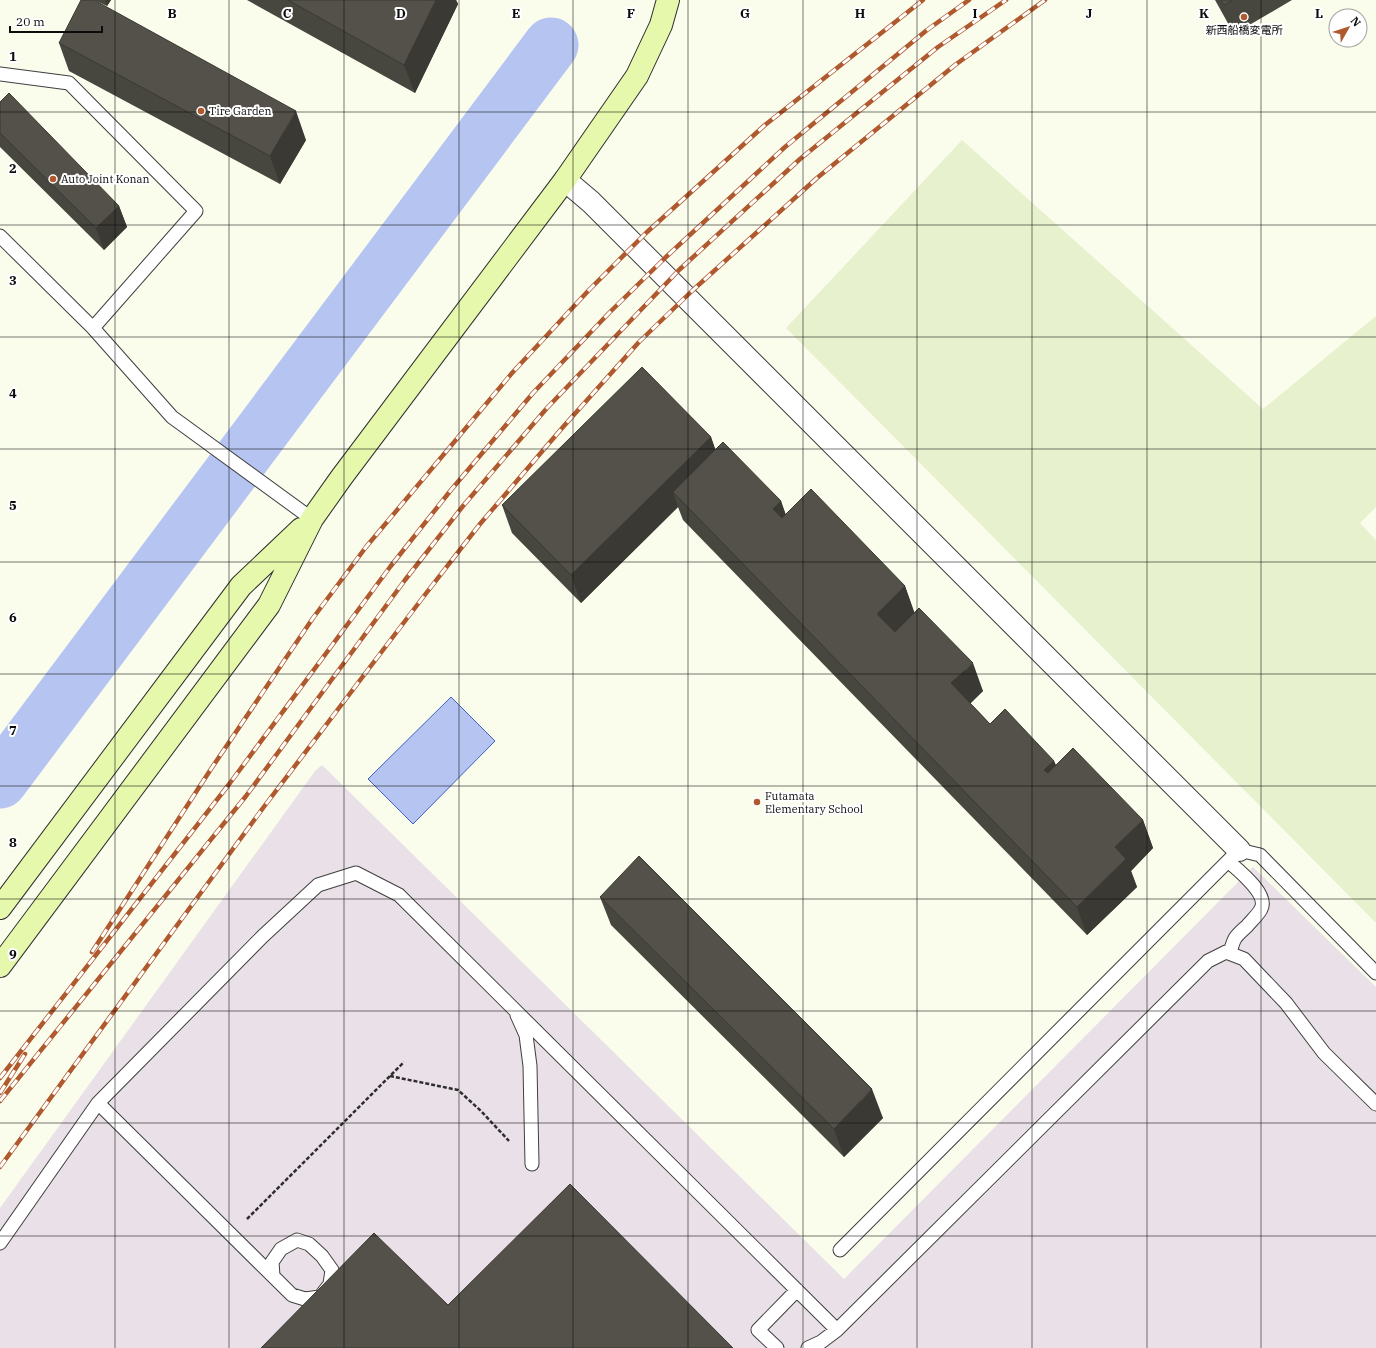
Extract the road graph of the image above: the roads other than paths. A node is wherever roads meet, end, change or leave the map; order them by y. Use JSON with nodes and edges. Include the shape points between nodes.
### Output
{"nodes":[{"id":1,"x":668,"y":0,"type":"edge"},
{"id":2,"x":0,"y":74,"type":"edge"},
{"id":3,"x":565,"y":180,"type":"junction"},
{"id":4,"x":0,"y":236,"type":"edge"},
{"id":5,"x":93,"y":328,"type":"junction"},
{"id":6,"x":312,"y":518,"type":"junction"},
{"id":7,"x":1233,"y":856,"type":"junction"},
{"id":8,"x":0,"y":908,"type":"edge"},
{"id":9,"x":1230,"y":954,"type":"junction"},
{"id":10,"x":0,"y":966,"type":"edge"},
{"id":11,"x":1376,"y":972,"type":"edge"},
{"id":12,"x":512,"y":1006,"type":"junction"},
{"id":13,"x":98,"y":1103,"type":"junction"},
{"id":14,"x":1376,"y":1104,"type":"edge"},
{"id":15,"x":532,"y":1164,"type":"dead end"},
{"id":16,"x":0,"y":1244,"type":"edge"},
{"id":17,"x":840,"y":1250,"type":"dead end"},
{"id":18,"x":273,"y":1276,"type":"junction"},
{"id":19,"x":797,"y":1290,"type":"junction"},
{"id":20,"x":837,"y":1330,"type":"junction"},
{"id":21,"x":777,"y":1348,"type":"edge"},
{"id":22,"x":808,"y":1348,"type":"edge"}],
"edges":[{"from":1,"to":3,"type":"street","via":[[661,25],[637,76]]},
{"from":2,"to":5,"type":"lane","via":[[68,83],[196,211]]},
{"from":3,"to":6,"type":"street"},
{"from":3,"to":7,"type":"street","via":[[591,202]]},
{"from":4,"to":5,"type":"lane"},
{"from":5,"to":6,"type":"lane","via":[[172,417]]},
{"from":6,"to":8,"type":"street","via":[[241,586]]},
{"from":6,"to":10,"type":"street","via":[[269,605]]},
{"from":7,"to":9,"type":"lane","via":[[1245,876],[1258,890],[1263,902],[1261,909],[1238,933]]},
{"from":7,"to":11,"type":"lane","via":[[1260,855]]},
{"from":7,"to":17,"type":"lane"},
{"from":9,"to":14,"type":"lane","via":[[1244,959],[1286,1003],[1324,1053]]},
{"from":9,"to":20,"type":"lane","via":[[1226,952],[1208,960]]},
{"from":12,"to":13,"type":"lane","via":[[399,895],[356,873],[318,885],[263,936]]},
{"from":12,"to":15,"type":"lane","via":[[526,1035],[530,1066]]},
{"from":12,"to":19,"type":"lane"},
{"from":13,"to":16,"type":"lane"},
{"from":13,"to":18,"type":"lane"},
{"from":18,"to":18,"type":"lane","via":[[272,1262],[281,1249],[297,1240],[309,1244],[332,1270],[330,1284],[320,1297],[305,1299],[292,1295]]},
{"from":19,"to":20,"type":"lane"},
{"from":19,"to":21,"type":"lane","via":[[758,1330]]},
{"from":20,"to":22,"type":"lane"}]}
